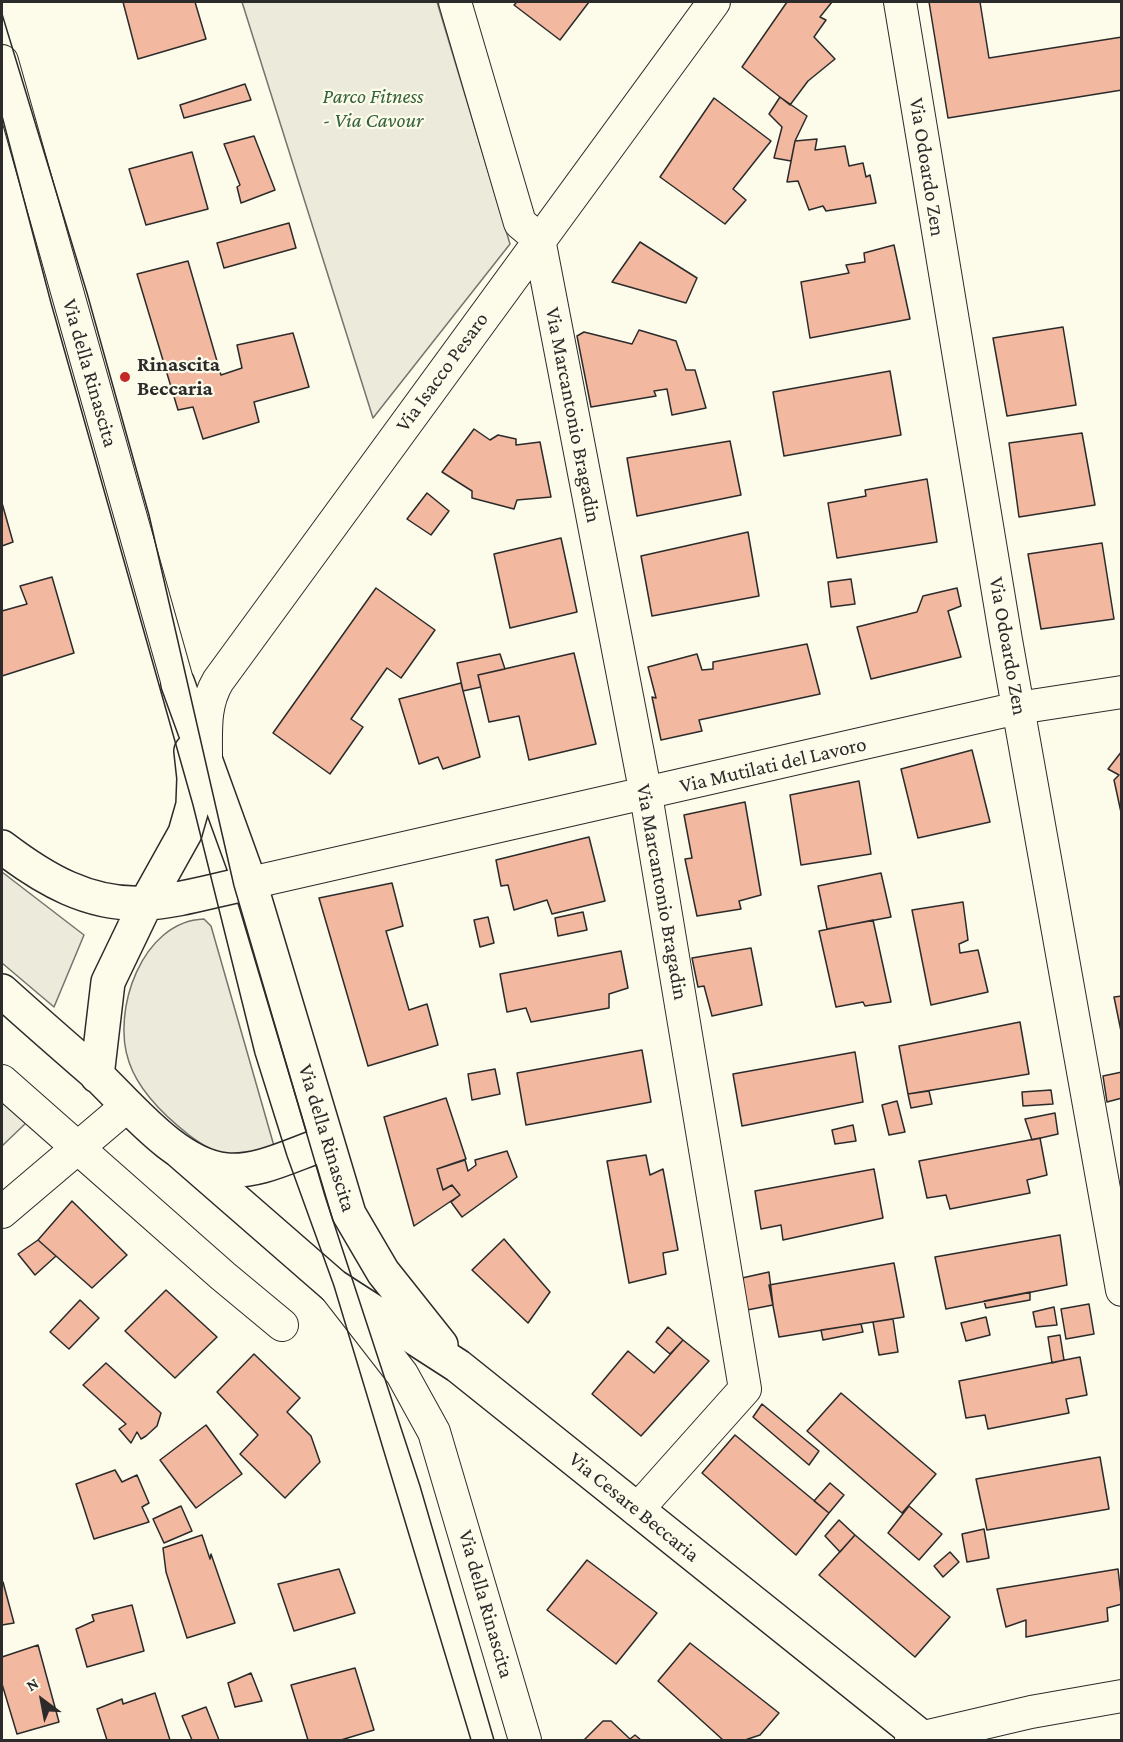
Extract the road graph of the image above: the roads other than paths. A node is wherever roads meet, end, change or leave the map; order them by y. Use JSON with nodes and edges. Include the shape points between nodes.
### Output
{"nodes":[{"id":1,"x":455,"y":2,"type":"edge"},
{"id":2,"x":714,"y":2,"type":"edge"},
{"id":3,"x":900,"y":2,"type":"edge"},
{"id":4,"x":2,"y":61,"type":"edge"},
{"id":5,"x":539,"y":239,"type":"junction"},
{"id":6,"x":178,"y":684,"type":"junction"},
{"id":7,"x":1122,"y":692,"type":"edge"},
{"id":8,"x":1018,"y":708,"type":"junction"},
{"id":9,"x":206,"y":756,"type":"junction"},
{"id":10,"x":646,"y":795,"type":"junction"},
{"id":11,"x":2,"y":847,"type":"edge"},
{"id":12,"x":250,"y":883,"type":"junction"},
{"id":13,"x":146,"y":903,"type":"junction"},
{"id":14,"x":2,"y":991,"type":"edge"},
{"id":15,"x":97,"y":1076,"type":"junction"},
{"id":16,"x":2,"y":1081,"type":"edge"},
{"id":17,"x":127,"y":1106,"type":"junction"},
{"id":18,"x":327,"y":1143,"type":"junction"},
{"id":19,"x":75,"y":1148,"type":"junction"},
{"id":20,"x":179,"y":1150,"type":"junction"},
{"id":21,"x":2,"y":1212,"type":"edge"},
{"id":22,"x":334,"y":1286,"type":"junction"},
{"id":23,"x":1122,"y":1290,"type":"edge"},
{"id":24,"x":282,"y":1324,"type":"dead end"},
{"id":25,"x":458,"y":1366,"type":"junction"},
{"id":26,"x":638,"y":1510,"type":"junction"},
{"id":27,"x":1122,"y":1696,"type":"edge"},
{"id":28,"x":919,"y":1739,"type":"edge"},
{"id":29,"x":525,"y":1740,"type":"edge"}],
"edges":[{"from":1,"to":5,"type":"street","via":[[520,223]]},
{"from":2,"to":5,"type":"street","name":"Via Isacco Pesaro"},
{"from":3,"to":8,"type":"street","name":"Via Odoardo Zen"},
{"from":4,"to":6,"type":"street","name":"Via della Rinascita"},
{"from":5,"to":9,"type":"street","name":"Via Isacco Pesaro","via":[[218,681],[206,710]]},
{"from":5,"to":10,"type":"street","name":"Via Marcantonio Bragadin"},
{"from":6,"to":9,"type":"street","name":"Via della Rinascita"},
{"from":6,"to":13,"type":"street","via":[[192,759],[193,806],[184,833]]},
{"from":7,"to":8,"type":"street","name":"Via Mutilati del Lavoro"},
{"from":8,"to":10,"type":"street","name":"Via Mutilati del Lavoro"},
{"from":8,"to":23,"type":"street","name":"Via Odoardo Zen"},
{"from":9,"to":12,"type":"street","name":"Via della Rinascita"},
{"from":10,"to":12,"type":"street","name":"Via Mutilati del Lavoro"},
{"from":10,"to":26,"type":"street","name":"Via Marcantonio Bragadin","via":[[745,1389]]},
{"from":11,"to":13,"type":"street","via":[[34,871],[80,893],[117,902]]},
{"from":12,"to":13,"type":"street"},
{"from":12,"to":18,"type":"street","name":"Via della Rinascita"},
{"from":13,"to":15,"type":"street","via":[[108,982]]},
{"from":14,"to":15,"type":"street"},
{"from":15,"to":17,"type":"street"},
{"from":16,"to":19,"type":"street"},
{"from":17,"to":19,"type":"street"},
{"from":17,"to":20,"type":"street"},
{"from":18,"to":20,"type":"street","via":[[262,1166],[238,1170],[204,1165]]},
{"from":18,"to":25,"type":"street","name":"Via della Rinascita","via":[[350,1215],[365,1244]]},
{"from":19,"to":21,"type":"street"},
{"from":19,"to":24,"type":"street"},
{"from":20,"to":22,"type":"street","name":"Via Cesare Beccaria"},
{"from":22,"to":25,"type":"street","name":"Via Cesare Beccaria"},
{"from":22,"to":29,"type":"street","name":"Via della Rinascita","via":[[402,1374],[434,1432]]},
{"from":25,"to":26,"type":"street","name":"Via Cesare Beccaria"},
{"from":26,"to":28,"type":"street","name":"Via Cesare Beccaria"},
{"from":27,"to":28,"type":"street","via":[[1031,1712]]}]}
